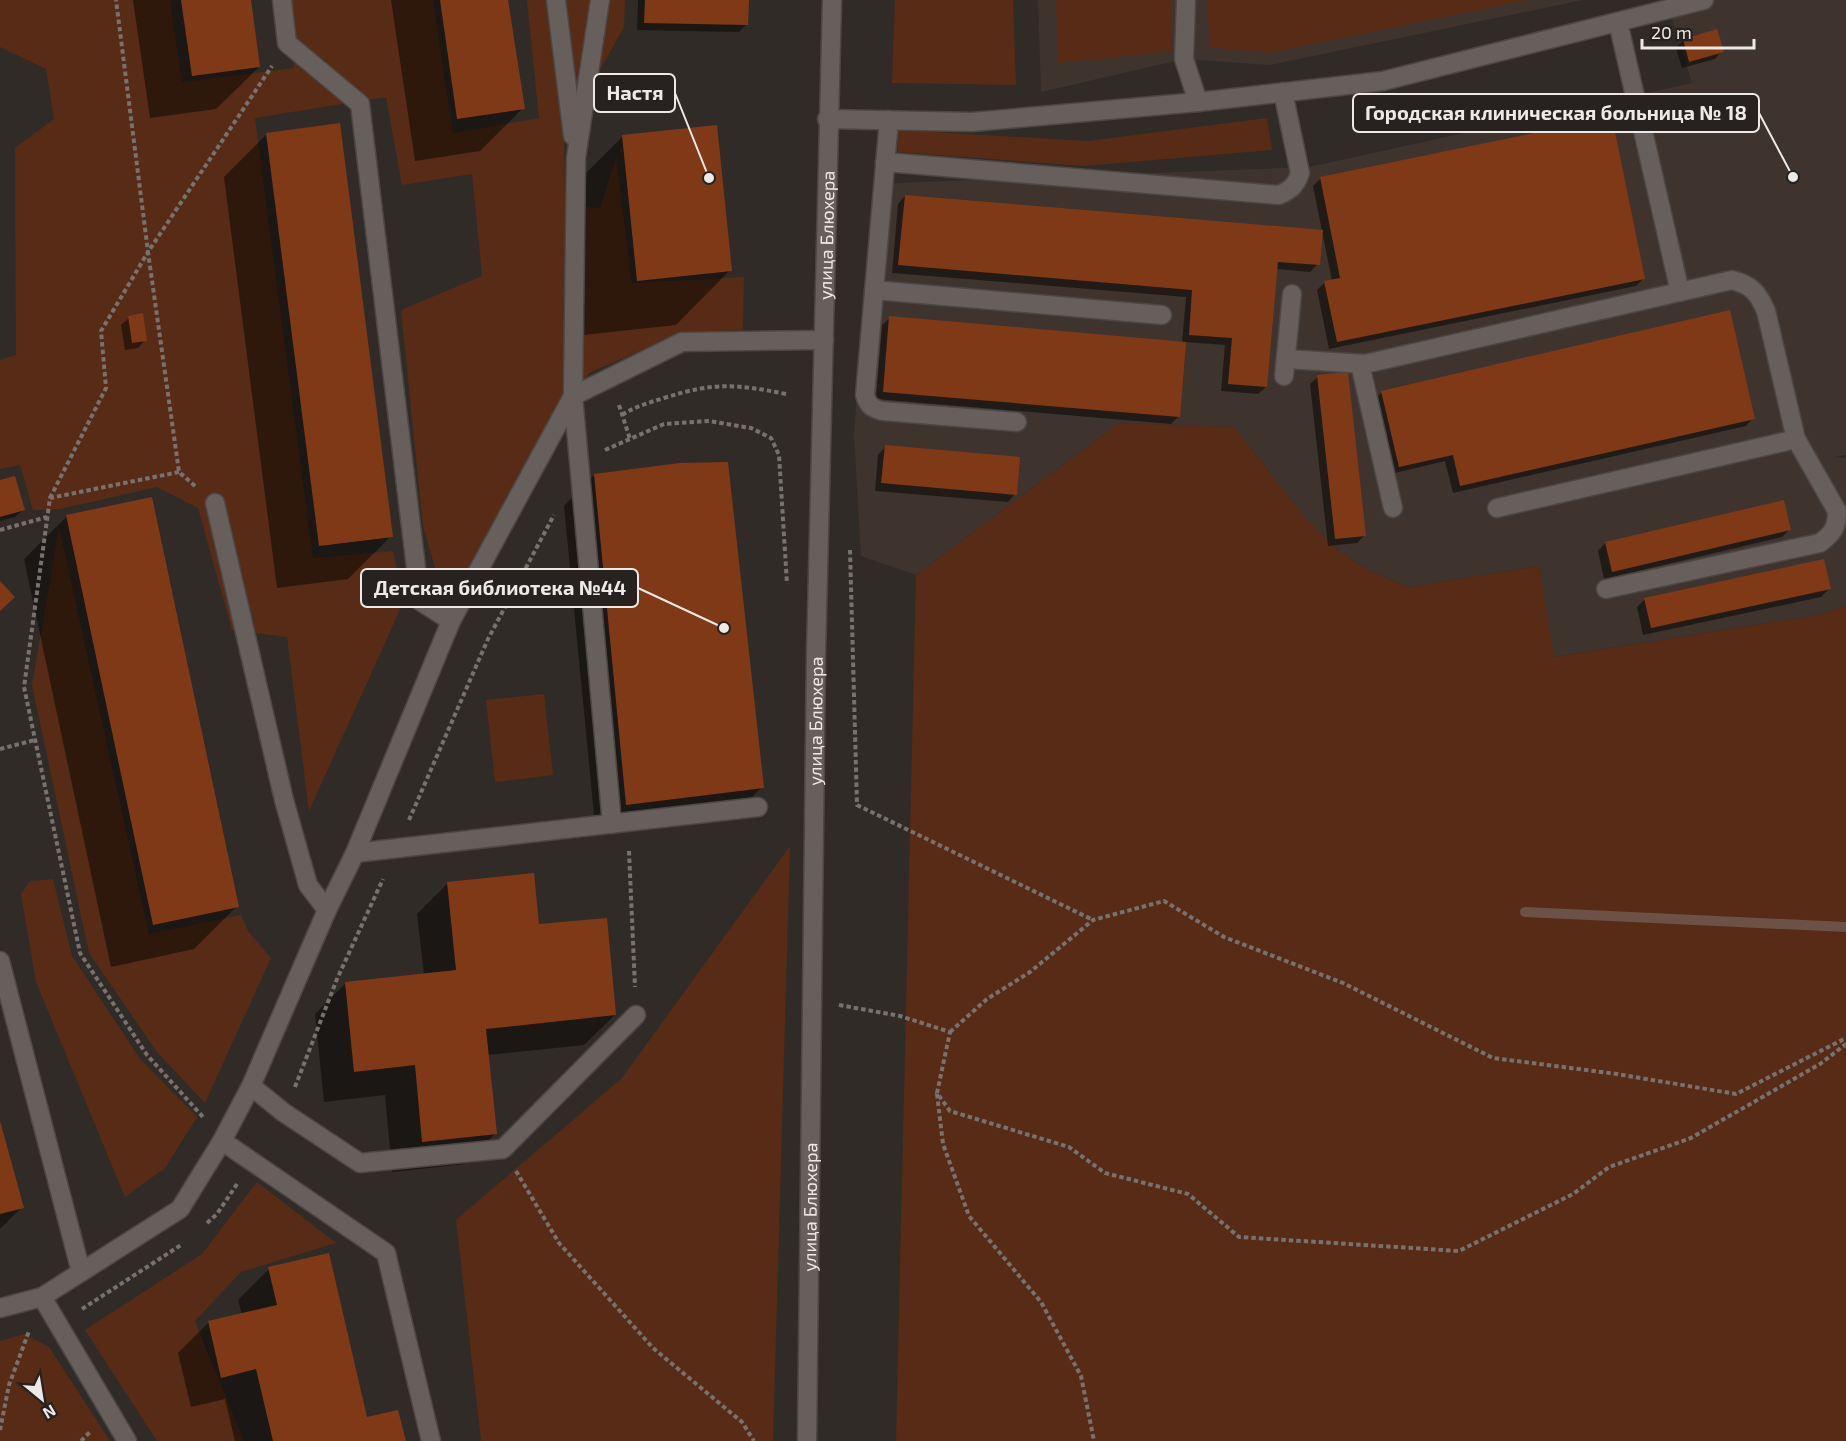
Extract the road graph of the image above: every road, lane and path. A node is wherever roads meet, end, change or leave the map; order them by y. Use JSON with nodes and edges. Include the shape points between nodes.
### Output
{"nodes":[{"id":1,"x":116,"y":0,"type":"edge"},
{"id":2,"x":282,"y":0,"type":"edge"},
{"id":3,"x":556,"y":0,"type":"edge"},
{"id":4,"x":600,"y":0,"type":"edge"},
{"id":5,"x":832,"y":0,"type":"edge"},
{"id":6,"x":1186,"y":0,"type":"edge"},
{"id":7,"x":1704,"y":0,"type":"edge"},
{"id":8,"x":1618,"y":22,"type":"junction"},
{"id":9,"x":287,"y":43,"type":"junction"},
{"id":10,"x":1283,"y":92,"type":"junction"},
{"id":11,"x":1198,"y":102,"type":"junction"},
{"id":12,"x":827,"y":119,"type":"junction"},
{"id":13,"x":889,"y":120,"type":"junction"},
{"id":14,"x":576,"y":158,"type":"junction"},
{"id":15,"x":885,"y":162,"type":"junction"},
{"id":16,"x":148,"y":252,"type":"junction"},
{"id":17,"x":874,"y":290,"type":"junction"},
{"id":18,"x":1680,"y":292,"type":"junction"},
{"id":19,"x":1292,"y":294,"type":"dead end"},
{"id":20,"x":1162,"y":315,"type":"dead end"},
{"id":21,"x":824,"y":340,"type":"junction"},
{"id":22,"x":1360,"y":364,"type":"junction"},
{"id":23,"x":786,"y":394,"type":"dead end"},
{"id":24,"x":573,"y":396,"type":"junction"},
{"id":25,"x":622,"y":415,"type":"dead end"},
{"id":26,"x":1017,"y":423,"type":"dead end"},
{"id":27,"x":1796,"y":439,"type":"junction"},
{"id":28,"x":579,"y":466,"type":"junction"},
{"id":29,"x":179,"y":472,"type":"junction"},
{"id":30,"x":50,"y":498,"type":"junction"},
{"id":31,"x":1838,"y":501,"type":"edge"},
{"id":32,"x":215,"y":503,"type":"joint"},
{"id":33,"x":558,"y":507,"type":"dead end"},
{"id":34,"x":1393,"y":508,"type":"dead end"},
{"id":35,"x":1497,"y":508,"type":"dead end"},
{"id":36,"x":47,"y":517,"type":"junction"},
{"id":37,"x":0,"y":530,"type":"edge"},
{"id":38,"x":850,"y":545,"type":"dead end"},
{"id":39,"x":1606,"y":589,"type":"dead end"},
{"id":40,"x":787,"y":594,"type":"dead end"},
{"id":41,"x":451,"y":621,"type":"junction"},
{"id":42,"x":35,"y":740,"type":"junction"},
{"id":43,"x":0,"y":749,"type":"edge"},
{"id":44,"x":758,"y":807,"type":"dead end"},
{"id":45,"x":619,"y":823,"type":"junction"},
{"id":46,"x":397,"y":848,"type":"junction"},
{"id":47,"x":355,"y":853,"type":"junction"},
{"id":48,"x":327,"y":910,"type":"junction"},
{"id":49,"x":1093,"y":920,"type":"junction"},
{"id":50,"x":0,"y":961,"type":"edge"},
{"id":51,"x":812,"y":1000,"type":"junction"},
{"id":52,"x":636,"y":1015,"type":"joint"},
{"id":53,"x":950,"y":1032,"type":"junction"},
{"id":54,"x":1846,"y":1038,"type":"edge"},
{"id":55,"x":1846,"y":1044,"type":"edge"},
{"id":56,"x":251,"y":1086,"type":"junction"},
{"id":57,"x":937,"y":1093,"type":"junction"},
{"id":58,"x":283,"y":1112,"type":"junction"},
{"id":59,"x":206,"y":1119,"type":"dead end"},
{"id":60,"x":222,"y":1141,"type":"junction"},
{"id":61,"x":503,"y":1149,"type":"junction"},
{"id":62,"x":252,"y":1162,"type":"junction"},
{"id":63,"x":200,"y":1229,"type":"dead end"},
{"id":64,"x":182,"y":1244,"type":"dead end"},
{"id":65,"x":81,"y":1272,"type":"junction"},
{"id":66,"x":42,"y":1297,"type":"junction"},
{"id":67,"x":0,"y":1308,"type":"edge"},
{"id":68,"x":58,"y":1324,"type":"junction"},
{"id":69,"x":0,"y":1430,"type":"edge"},
{"id":70,"x":128,"y":1441,"type":"edge"},
{"id":71,"x":431,"y":1441,"type":"edge"},
{"id":72,"x":754,"y":1441,"type":"edge"},
{"id":73,"x":807,"y":1441,"type":"edge"},
{"id":74,"x":1094,"y":1441,"type":"edge"}],
"edges":[{"from":1,"to":16,"type":"path"},
{"from":2,"to":9,"type":"street"},
{"from":3,"to":14,"type":"street"},
{"from":4,"to":14,"type":"street"},
{"from":5,"to":12,"type":"street","name":"улица Блюхера"},
{"from":6,"to":11,"type":"street","via":[[1184,58]]},
{"from":7,"to":8,"type":"street"},
{"from":8,"to":10,"type":"street","via":[[1383,81]]},
{"from":8,"to":18,"type":"street"},
{"from":9,"to":16,"type":"path"},
{"from":9,"to":41,"type":"street","via":[[360,104],[420,601]]},
{"from":10,"to":11,"type":"street"},
{"from":10,"to":15,"type":"street","via":[[1300,173],[1296,183],[1279,195]]},
{"from":11,"to":13,"type":"street","via":[[972,122]]},
{"from":12,"to":13,"type":"street"},
{"from":12,"to":21,"type":"street","name":"улица Блюхера"},
{"from":13,"to":15,"type":"street"},
{"from":14,"to":24,"type":"street"},
{"from":15,"to":17,"type":"street"},
{"from":16,"to":29,"type":"path"},
{"from":16,"to":30,"type":"path","via":[[100,332],[106,388]]},
{"from":17,"to":20,"type":"street"},
{"from":17,"to":26,"type":"street","via":[[865,395],[872,408]]},
{"from":18,"to":22,"type":"street"},
{"from":18,"to":27,"type":"street","via":[[1732,280],[1747,284],[1758,293],[1766,311]]},
{"from":19,"to":22,"type":"street","via":[[1285,367]]},
{"from":21,"to":24,"type":"street","via":[[682,342]]},
{"from":21,"to":51,"type":"street","name":"улица Блюхера"},
{"from":22,"to":34,"type":"street"},
{"from":23,"to":25,"type":"path","via":[[737,385],[709,386],[639,405]]},
{"from":24,"to":28,"type":"street"},
{"from":24,"to":41,"type":"street"},
{"from":27,"to":31,"type":"street"},
{"from":27,"to":35,"type":"street"},
{"from":28,"to":40,"type":"path","via":[[610,447],[664,424],[710,421],[751,428],[771,438],[779,455]]},
{"from":28,"to":45,"type":"street"},
{"from":29,"to":30,"type":"path"},
{"from":29,"to":32,"type":"path"},
{"from":30,"to":36,"type":"path"},
{"from":31,"to":39,"type":"street","via":[[1837,524],[1820,543]]},
{"from":32,"to":48,"type":"street","via":[[284,800],[308,885]]},
{"from":33,"to":46,"type":"path","via":[[488,639]]},
{"from":36,"to":37,"type":"path"},
{"from":36,"to":42,"type":"path","via":[[24,687]]},
{"from":38,"to":49,"type":"path","via":[[857,805]]},
{"from":41,"to":47,"type":"street"},
{"from":42,"to":43,"type":"path"},
{"from":42,"to":59,"type":"path","via":[[80,953],[147,1055]]},
{"from":44,"to":45,"type":"street"},
{"from":45,"to":46,"type":"street"},
{"from":45,"to":52,"type":"path"},
{"from":46,"to":47,"type":"street"},
{"from":46,"to":58,"type":"path","via":[[337,979]]},
{"from":47,"to":48,"type":"street"},
{"from":48,"to":56,"type":"street"},
{"from":49,"to":53,"type":"path","via":[[1029,972],[987,999]]},
{"from":49,"to":54,"type":"path","via":[[1164,901],[1224,937],[1343,983],[1493,1058],[1736,1094]]},
{"from":50,"to":65,"type":"street"},
{"from":51,"to":53,"type":"path","via":[[900,1016]]},
{"from":51,"to":73,"type":"street","name":"улица Блюхера"},
{"from":52,"to":61,"type":"street"},
{"from":53,"to":57,"type":"path"},
{"from":55,"to":57,"type":"path","via":[[1820,1064],[1691,1138],[1609,1167],[1573,1194],[1459,1251],[1239,1237],[1188,1194],[1105,1173],[1069,1148],[950,1111]]},
{"from":56,"to":58,"type":"street"},
{"from":56,"to":60,"type":"street"},
{"from":57,"to":74,"type":"path","via":[[943,1144],[969,1216],[1041,1302],[1080,1376]]},
{"from":58,"to":61,"type":"street","via":[[360,1163]]},
{"from":60,"to":62,"type":"street"},
{"from":60,"to":65,"type":"street","via":[[180,1209]]},
{"from":61,"to":72,"type":"path","via":[[559,1243],[652,1348],[742,1422]]},
{"from":62,"to":63,"type":"path","via":[[218,1214]]},
{"from":62,"to":71,"type":"street","via":[[386,1253]]},
{"from":64,"to":68,"type":"path"},
{"from":65,"to":66,"type":"street"},
{"from":66,"to":67,"type":"street"},
{"from":66,"to":68,"type":"street"},
{"from":66,"to":69,"type":"path","via":[[9,1385]]},
{"from":68,"to":70,"type":"street"}]}
